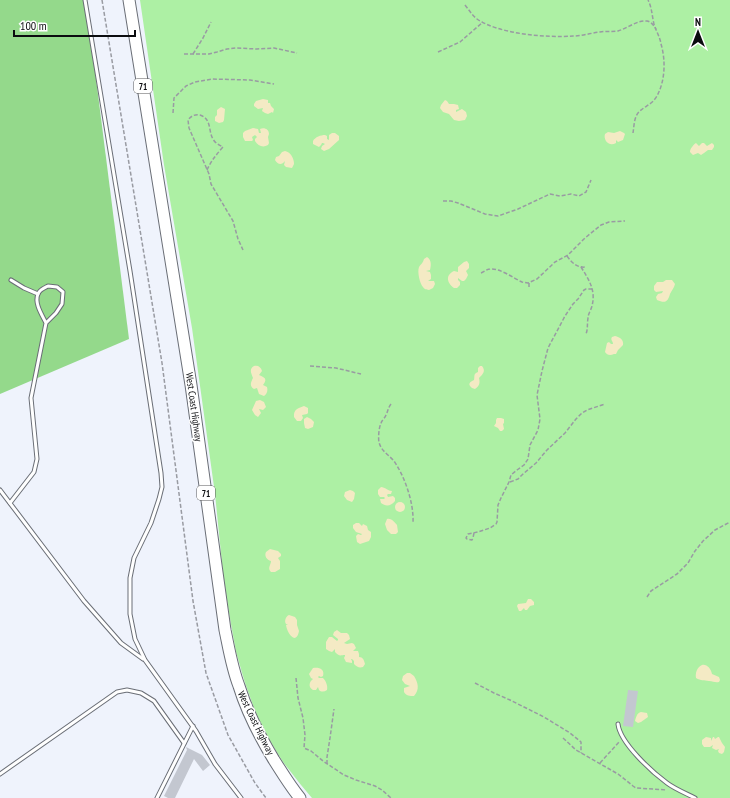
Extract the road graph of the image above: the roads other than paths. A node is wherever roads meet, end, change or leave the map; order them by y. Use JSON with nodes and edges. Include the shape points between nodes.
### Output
{"nodes":[{"id":1,"x":85,"y":0,"type":"edge"},
{"id":2,"x":129,"y":0,"type":"edge"},
{"id":3,"x":11,"y":280,"type":"dead end"},
{"id":4,"x":38,"y":294,"type":"junction"},
{"id":5,"x":46,"y":323,"type":"junction"},
{"id":6,"x":0,"y":490,"type":"edge"},
{"id":7,"x":10,"y":503,"type":"junction"},
{"id":8,"x":145,"y":660,"type":"junction"},
{"id":9,"x":618,"y":724,"type":"dead end"},
{"id":10,"x":193,"y":726,"type":"junction"},
{"id":11,"x":184,"y":743,"type":"junction"},
{"id":12,"x":0,"y":774,"type":"edge"},
{"id":13,"x":157,"y":798,"type":"edge"},
{"id":14,"x":241,"y":798,"type":"edge"},
{"id":15,"x":300,"y":798,"type":"edge"},
{"id":16,"x":694,"y":798,"type":"edge"}],
"edges":[{"from":1,"to":8,"type":"lane","via":[[161,473],[162,487],[159,499],[134,558],[130,578],[130,614],[136,639]]},
{"from":2,"to":15,"type":"highway","name":"West Coast Highway","number":"71","via":[[191,385],[231,659],[238,686],[263,742]]},
{"from":3,"to":4,"type":"lane"},
{"from":4,"to":5,"type":"lane","via":[[38,306]]},
{"from":4,"to":5,"type":"lane","via":[[48,286],[57,287],[63,292],[62,304]]},
{"from":5,"to":7,"type":"lane","via":[[31,398],[37,459],[34,472]]},
{"from":6,"to":7,"type":"lane"},
{"from":7,"to":8,"type":"lane","via":[[84,601],[121,643]]},
{"from":8,"to":10,"type":"lane"},
{"from":9,"to":16,"type":"lane","via":[[622,737],[633,752],[667,783]]},
{"from":10,"to":11,"type":"lane"},
{"from":10,"to":14,"type":"lane","via":[[215,764]]},
{"from":11,"to":12,"type":"lane","via":[[154,701],[140,693],[127,690],[117,692]]},
{"from":11,"to":13,"type":"lane"}]}
